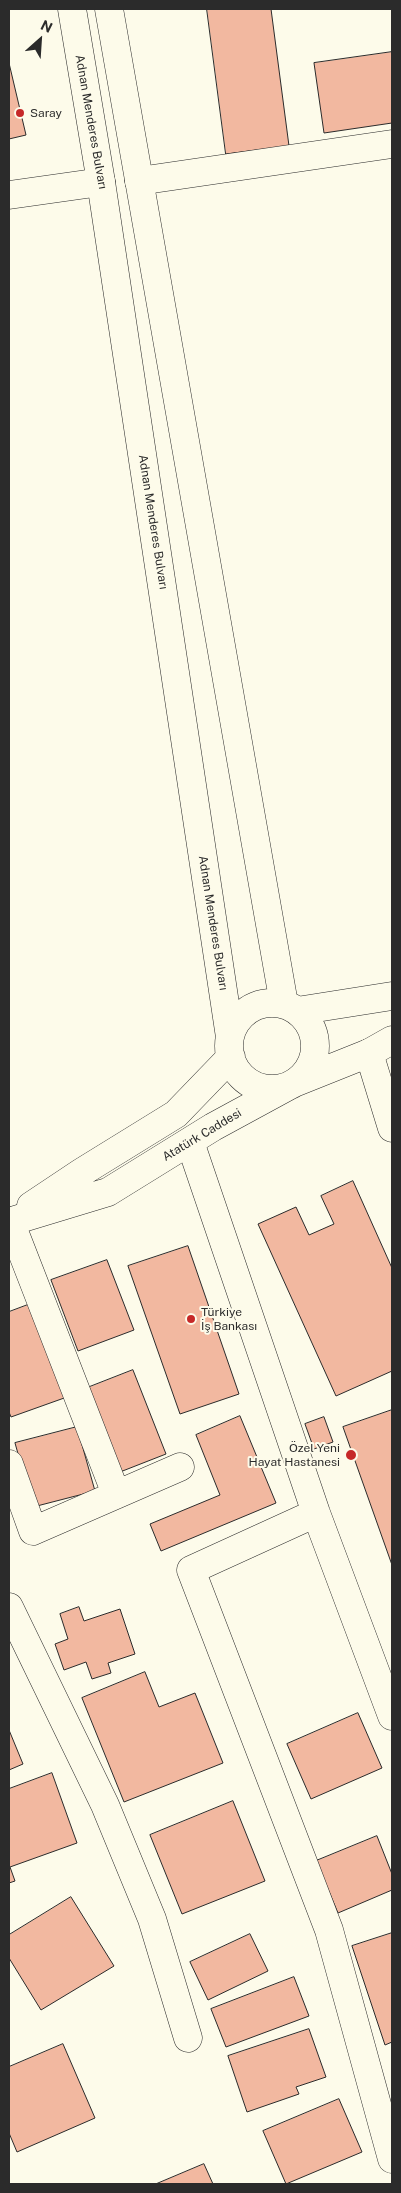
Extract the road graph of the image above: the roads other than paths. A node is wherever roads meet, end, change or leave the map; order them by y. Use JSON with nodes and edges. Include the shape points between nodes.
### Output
{"nodes":[{"id":1,"x":72,"y":9,"type":"edge"},
{"id":2,"x":109,"y":9,"type":"edge"},
{"id":3,"x":392,"y":144,"type":"edge"},
{"id":4,"x":139,"y":181,"type":"junction"},
{"id":5,"x":102,"y":182,"type":"junction"},
{"id":6,"x":9,"y":196,"type":"edge"},
{"id":7,"x":392,"y":996,"type":"edge"},
{"id":8,"x":291,"y":1008,"type":"junction"},
{"id":9,"x":230,"y":1047,"type":"junction"},
{"id":10,"x":381,"y":1047,"type":"edge"},
{"id":11,"x":294,"y":1083,"type":"junction"},
{"id":12,"x":392,"y":1128,"type":"edge"},
{"id":13,"x":190,"y":1142,"type":"junction"},
{"id":14,"x":10,"y":1221,"type":"edge"},
{"id":15,"x":9,"y":1464,"type":"edge"},
{"id":16,"x":180,"y":1467,"type":"dead end"},
{"id":17,"x":116,"y":1494,"type":"junction"},
{"id":18,"x":316,"y":1513,"type":"junction"},
{"id":19,"x":9,"y":1606,"type":"edge"},
{"id":20,"x":392,"y":1716,"type":"edge"},
{"id":21,"x":188,"y":2038,"type":"dead end"},
{"id":22,"x":392,"y":2159,"type":"edge"}],
"edges":[{"from":1,"to":5,"type":"street","name":"Adnan Menderes Bulvarı"},
{"from":2,"to":4,"type":"street"},
{"from":3,"to":4,"type":"street"},
{"from":4,"to":8,"type":"street"},
{"from":5,"to":6,"type":"street"},
{"from":5,"to":9,"type":"street","name":"Adnan Menderes Bulvarı"},
{"from":7,"to":8,"type":"street"},
{"from":8,"to":9,"type":"street","via":[[271,1002],[250,1009],[235,1023]]},
{"from":8,"to":11,"type":"street","via":[[308,1021],[314,1034],[315,1048],[308,1068]]},
{"from":9,"to":11,"type":"street","via":[[233,1064],[241,1076],[253,1084],[281,1088]]},
{"from":9,"to":14,"type":"street","via":[[176,1114]]},
{"from":10,"to":11,"type":"street","name":"Atatürk Caddesi"},
{"from":10,"to":12,"type":"street"},
{"from":11,"to":13,"type":"street","name":"Atatürk Caddesi"},
{"from":13,"to":14,"type":"street","name":"Atatürk Caddesi","via":[[108,1192]]},
{"from":13,"to":18,"type":"street"},
{"from":14,"to":17,"type":"street"},
{"from":15,"to":17,"type":"street","via":[[33,1531]]},
{"from":16,"to":17,"type":"street"},
{"from":18,"to":20,"type":"street"},
{"from":18,"to":22,"type":"street","via":[[191,1570],[329,1930]]},
{"from":19,"to":21,"type":"street","via":[[112,1822],[152,1919]]}]}
